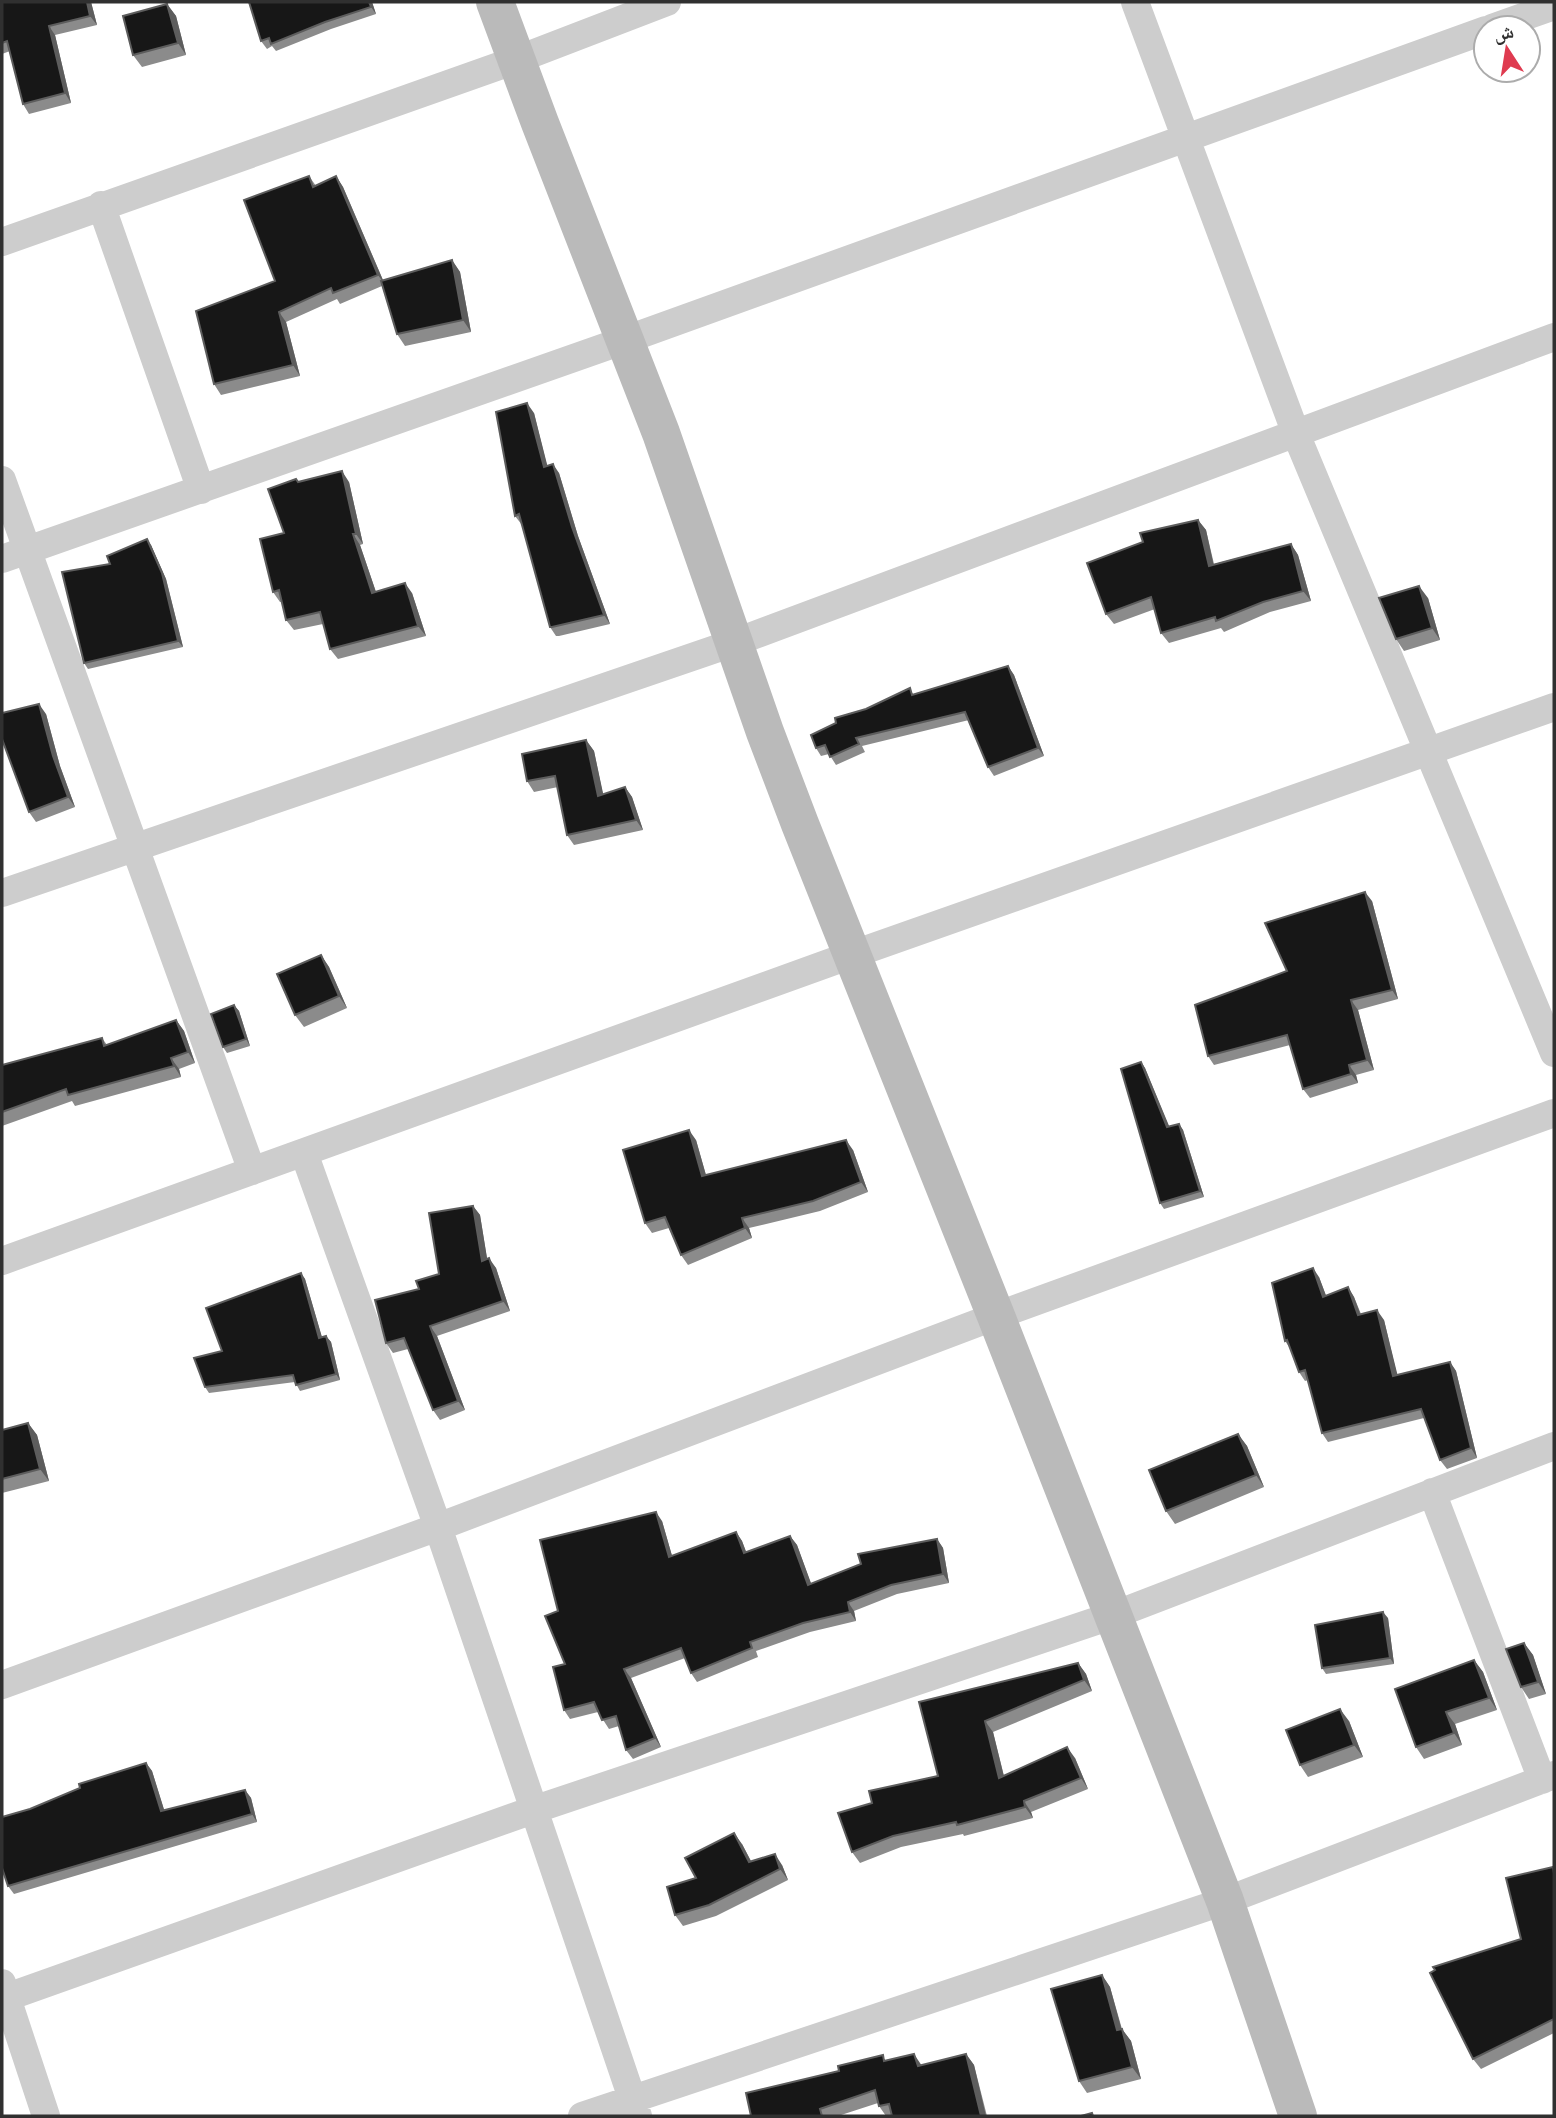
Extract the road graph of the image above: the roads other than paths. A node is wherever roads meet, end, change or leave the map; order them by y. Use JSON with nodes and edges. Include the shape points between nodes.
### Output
{"nodes":[{"id":1,"x":495,"y":2,"type":"edge"},
{"id":2,"x":667,"y":2,"type":"edge"},
{"id":3,"x":1135,"y":2,"type":"edge"},
{"id":4,"x":1554,"y":6,"type":"edge"},
{"id":5,"x":1531,"y":14,"type":"edge"},
{"id":6,"x":1472,"y":35,"type":"edge"},
{"id":7,"x":516,"y":60,"type":"junction"},
{"id":8,"x":1184,"y":138,"type":"junction"},
{"id":9,"x":101,"y":205,"type":"junction"},
{"id":10,"x":2,"y":242,"type":"edge"},
{"id":11,"x":1554,"y":337,"type":"edge"},
{"id":12,"x":625,"y":340,"type":"junction"},
{"id":13,"x":1296,"y":433,"type":"junction"},
{"id":14,"x":2,"y":480,"type":"edge"},
{"id":15,"x":201,"y":490,"type":"junction"},
{"id":16,"x":14,"y":555,"type":"edge"},
{"id":17,"x":733,"y":643,"type":"junction"},
{"id":18,"x":1554,"y":707,"type":"edge"},
{"id":19,"x":1429,"y":752,"type":"junction"},
{"id":20,"x":134,"y":848,"type":"junction"},
{"id":21,"x":2,"y":893,"type":"edge"},
{"id":22,"x":851,"y":955,"type":"junction"},
{"id":23,"x":1554,"y":1053,"type":"edge"},
{"id":24,"x":1554,"y":1113,"type":"edge"},
{"id":25,"x":304,"y":1153,"type":"junction"},
{"id":26,"x":253,"y":1171,"type":"junction"},
{"id":27,"x":2,"y":1261,"type":"edge"},
{"id":28,"x":996,"y":1316,"type":"junction"},
{"id":29,"x":1554,"y":1446,"type":"edge"},
{"id":30,"x":1432,"y":1492,"type":"junction"},
{"id":31,"x":439,"y":1527,"type":"junction"},
{"id":32,"x":1114,"y":1615,"type":"junction"},
{"id":33,"x":2,"y":1685,"type":"edge"},
{"id":34,"x":1548,"y":1777,"type":"edge"},
{"id":35,"x":533,"y":1810,"type":"junction"},
{"id":36,"x":1225,"y":1901,"type":"junction"},
{"id":37,"x":4,"y":1993,"type":"edge"},
{"id":38,"x":635,"y":2107,"type":"edge"},
{"id":39,"x":46,"y":2116,"type":"edge"},
{"id":40,"x":582,"y":2116,"type":"edge"},
{"id":41,"x":1298,"y":2116,"type":"edge"}],
"edges":[{"from":1,"to":7,"type":"street"},
{"from":2,"to":7,"type":"street"},
{"from":3,"to":8,"type":"street"},
{"from":4,"to":5,"type":"street"},
{"from":6,"to":8,"type":"street"},
{"from":7,"to":9,"type":"street"},
{"from":7,"to":12,"type":"street"},
{"from":8,"to":12,"type":"street"},
{"from":8,"to":13,"type":"street"},
{"from":9,"to":10,"type":"street"},
{"from":9,"to":15,"type":"street"},
{"from":11,"to":13,"type":"street"},
{"from":12,"to":15,"type":"street"},
{"from":12,"to":17,"type":"street"},
{"from":13,"to":17,"type":"street"},
{"from":13,"to":19,"type":"street"},
{"from":14,"to":16,"type":"street"},
{"from":15,"to":16,"type":"street"},
{"from":16,"to":20,"type":"street"},
{"from":17,"to":20,"type":"street"},
{"from":17,"to":22,"type":"street"},
{"from":18,"to":19,"type":"street"},
{"from":19,"to":22,"type":"street"},
{"from":19,"to":23,"type":"street"},
{"from":20,"to":21,"type":"street"},
{"from":20,"to":26,"type":"street"},
{"from":22,"to":25,"type":"street"},
{"from":22,"to":28,"type":"street"},
{"from":24,"to":28,"type":"street"},
{"from":25,"to":26,"type":"street"},
{"from":25,"to":31,"type":"street"},
{"from":26,"to":27,"type":"street"},
{"from":28,"to":31,"type":"street"},
{"from":28,"to":32,"type":"street"},
{"from":29,"to":30,"type":"street"},
{"from":30,"to":32,"type":"street"},
{"from":30,"to":34,"type":"street"},
{"from":31,"to":33,"type":"street"},
{"from":31,"to":35,"type":"street"},
{"from":32,"to":35,"type":"street"},
{"from":32,"to":36,"type":"street"},
{"from":34,"to":36,"type":"street"},
{"from":35,"to":37,"type":"street"},
{"from":35,"to":38,"type":"street"},
{"from":36,"to":38,"type":"street"},
{"from":36,"to":41,"type":"street"},
{"from":37,"to":39,"type":"street"},
{"from":38,"to":40,"type":"street"}]}
